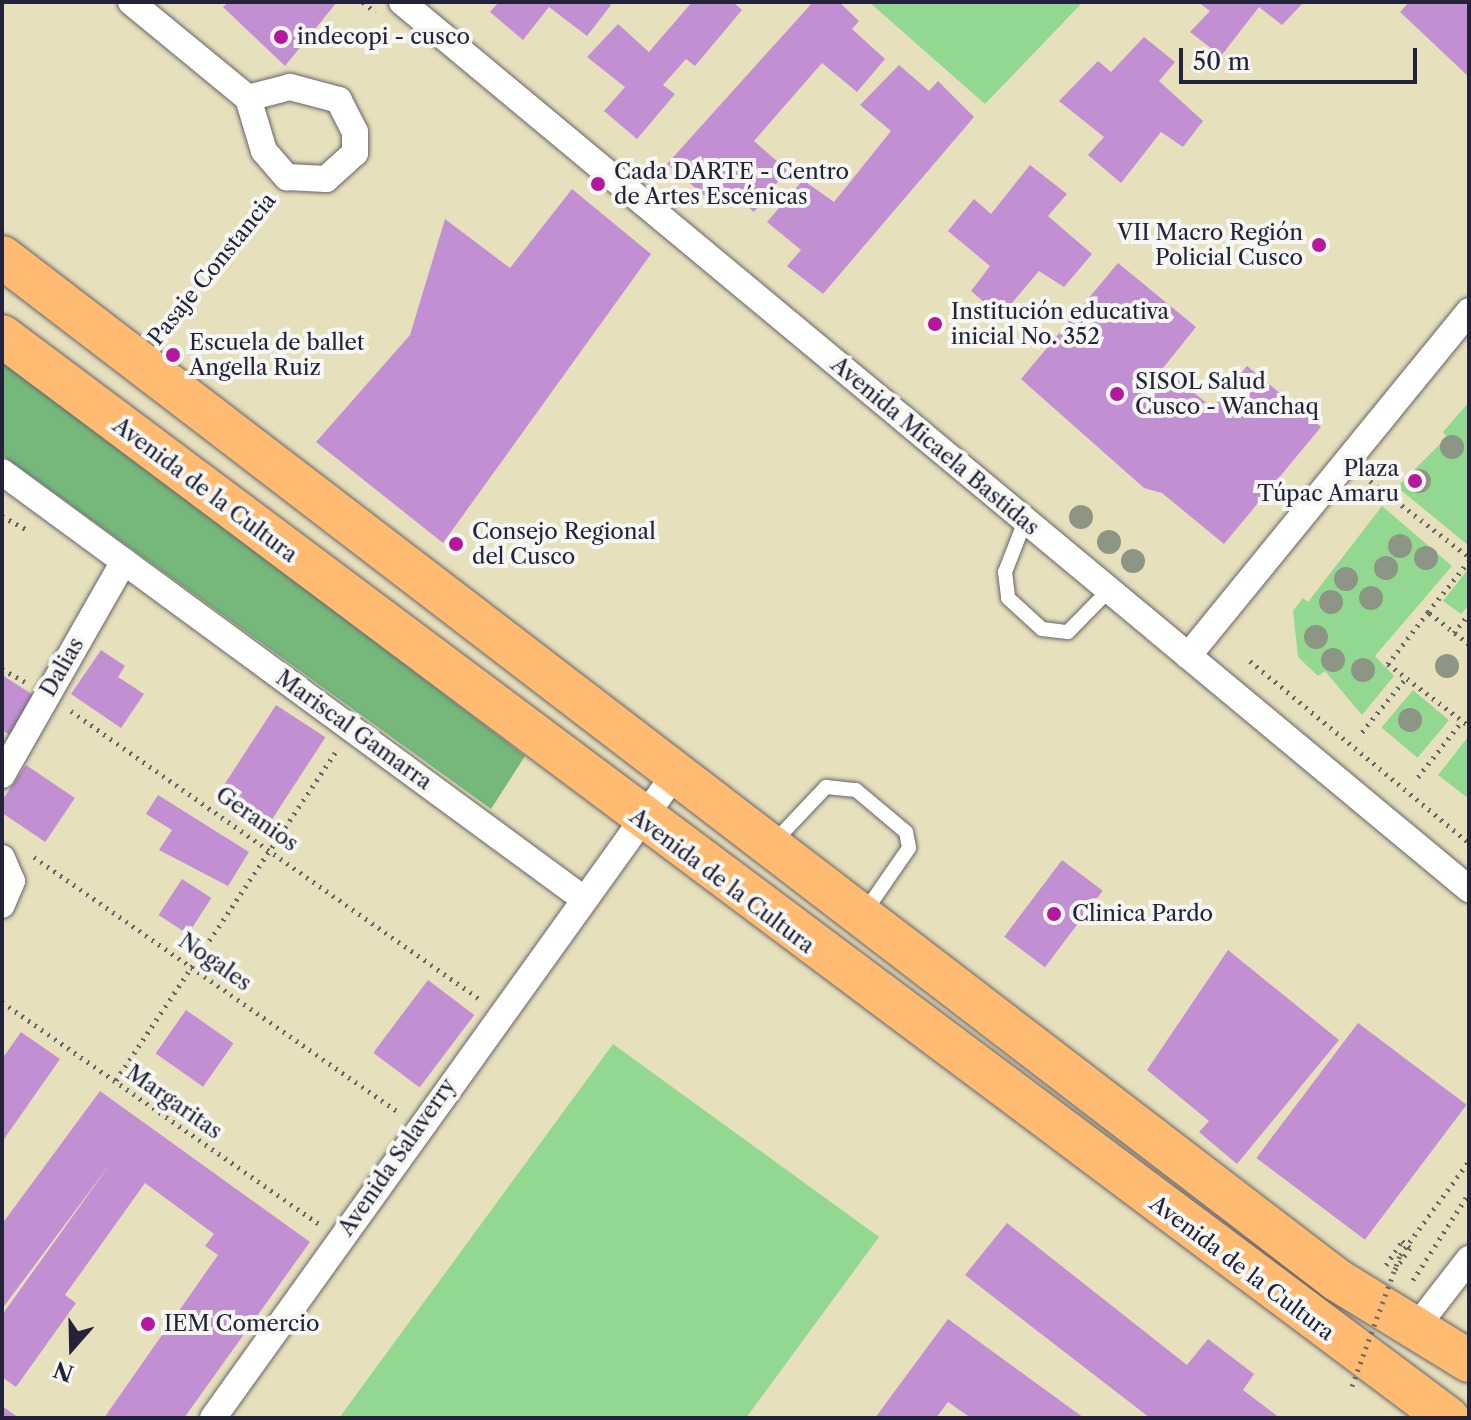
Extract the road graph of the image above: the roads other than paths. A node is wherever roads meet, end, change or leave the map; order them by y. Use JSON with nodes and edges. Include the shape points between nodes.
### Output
{"nodes":[{"id":1,"x":131,"y":2,"type":"edge"},
{"id":2,"x":402,"y":2,"type":"edge"},
{"id":3,"x":248,"y":98,"type":"junction"},
{"id":4,"x":2,"y":257,"type":"edge"},
{"id":5,"x":1469,"y":311,"type":"edge"},
{"id":6,"x":2,"y":336,"type":"edge"},
{"id":7,"x":2,"y":472,"type":"edge"},
{"id":8,"x":1025,"y":521,"type":"junction"},
{"id":9,"x":124,"y":561,"type":"junction"},
{"id":10,"x":1109,"y":590,"type":"junction"},
{"id":11,"x":1188,"y":656,"type":"junction"},
{"id":12,"x":675,"y":774,"type":"junction"},
{"id":13,"x":2,"y":775,"type":"edge"},
{"id":14,"x":639,"y":819,"type":"junction"},
{"id":15,"x":769,"y":847,"type":"junction"},
{"id":16,"x":15,"y":855,"type":"edge"},
{"id":17,"x":1469,"y":889,"type":"edge"},
{"id":18,"x":581,"y":897,"type":"junction"},
{"id":19,"x":2,"y":905,"type":"edge"},
{"id":20,"x":861,"y":917,"type":"junction"},
{"id":21,"x":1469,"y":1259,"type":"edge"},
{"id":22,"x":1414,"y":1330,"type":"junction"},
{"id":23,"x":1469,"y":1361,"type":"edge"},
{"id":24,"x":213,"y":1418,"type":"edge"},
{"id":25,"x":1448,"y":1418,"type":"edge"}],
"edges":[{"from":1,"to":3,"type":"street"},
{"from":2,"to":8,"type":"street","name":"Avenida Micaela Bastidas"},
{"from":3,"to":3,"type":"street","via":[[264,151],[287,177],[310,183],[341,171],[355,153],[349,112],[330,96],[290,87]]},
{"from":4,"to":12,"type":"main road"},
{"from":5,"to":11,"type":"street"},
{"from":6,"to":14,"type":"main road","name":"Avenida de la Cultura"},
{"from":7,"to":9,"type":"street","name":"Mariscal Gamarra"},
{"from":8,"to":10,"type":"street","name":"Avenida Micaela Bastidas"},
{"from":8,"to":10,"type":"lane","via":[[1005,572],[1008,598],[1042,629],[1068,632]]},
{"from":9,"to":13,"type":"street","name":"Dalias"},
{"from":9,"to":18,"type":"street","name":"Mariscal Gamarra"},
{"from":10,"to":11,"type":"street","name":"Avenida Micaela Bastidas"},
{"from":11,"to":17,"type":"street","name":"Avenida Micaela Bastidas"},
{"from":12,"to":14,"type":"street"},
{"from":12,"to":15,"type":"main road"},
{"from":14,"to":18,"type":"street"},
{"from":14,"to":25,"type":"main road","name":"Avenida de la Cultura"},
{"from":15,"to":20,"type":"main road"},
{"from":15,"to":20,"type":"lane","via":[[826,787],[856,790],[906,832],[909,848]]},
{"from":16,"to":19,"type":"street"},
{"from":18,"to":24,"type":"street","name":"Avenida Salaverry"},
{"from":20,"to":22,"type":"main road","via":[[1337,1280]]},
{"from":21,"to":22,"type":"street"},
{"from":22,"to":23,"type":"main road"}]}
